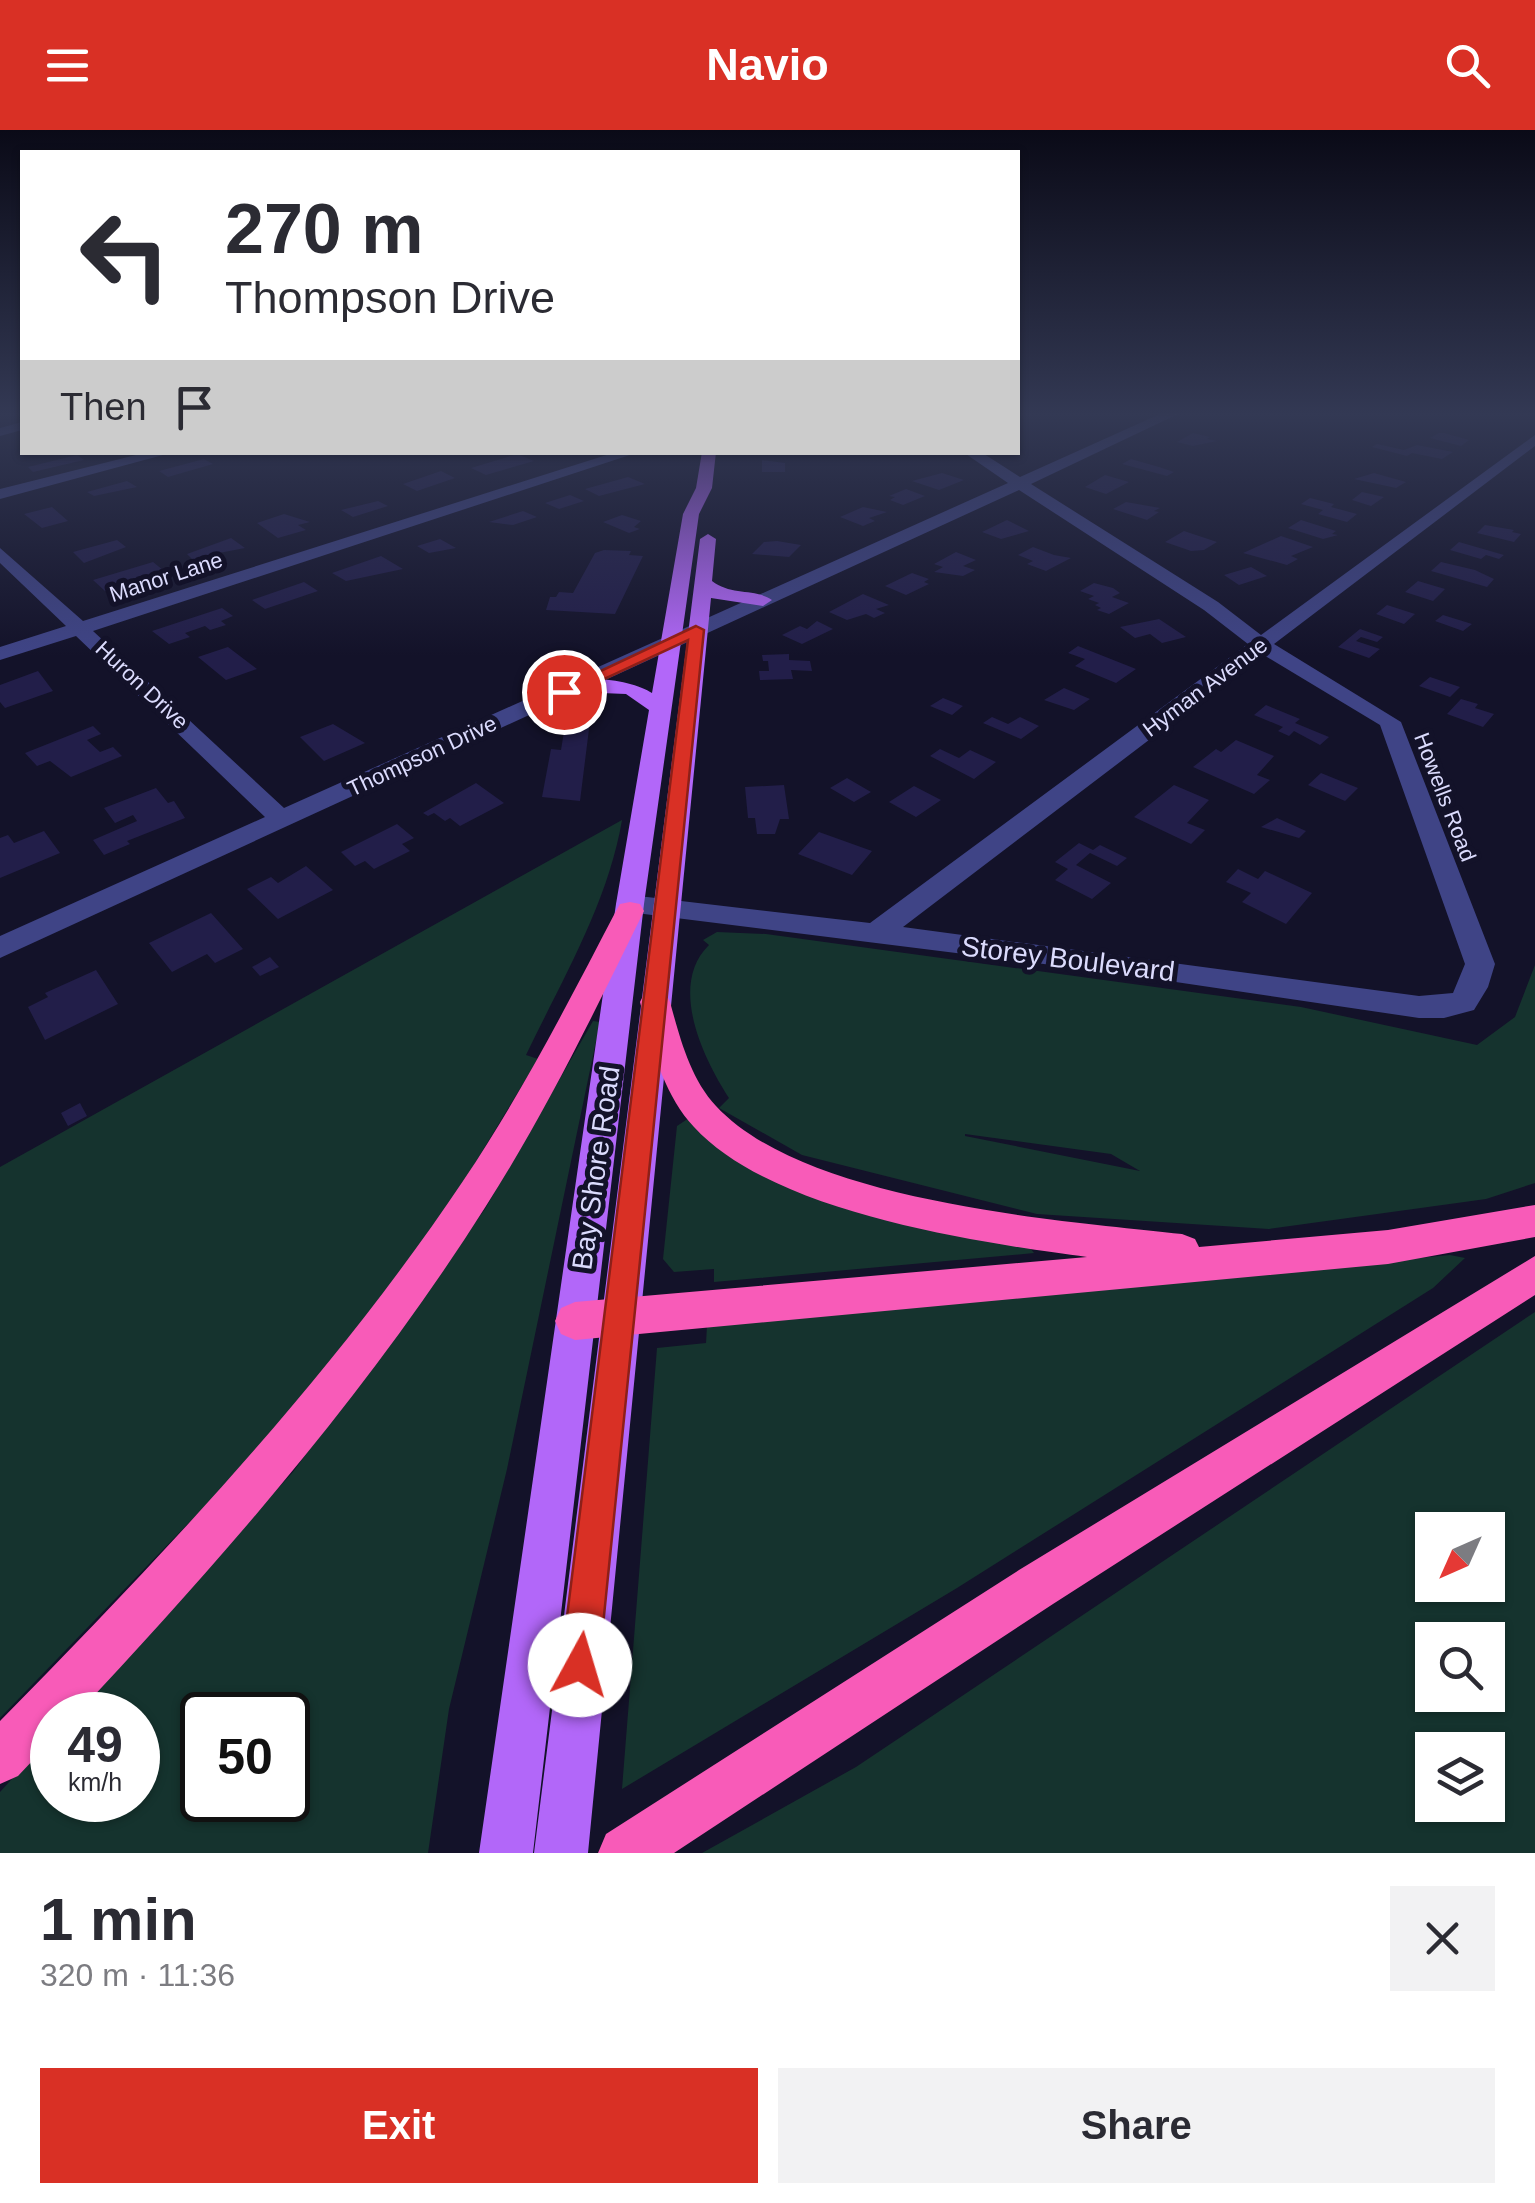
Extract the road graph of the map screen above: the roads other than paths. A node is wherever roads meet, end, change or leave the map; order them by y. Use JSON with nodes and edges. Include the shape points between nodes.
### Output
{"nodes":[{"id":1,"x":499,"y":494,"type":"edge"},
{"id":2,"x":698,"y":494,"type":"edge"},
{"id":3,"x":709,"y":494,"type":"edge"},
{"id":4,"x":995,"y":494,"type":"edge"},
{"id":5,"x":1034,"y":494,"type":"edge"},
{"id":6,"x":1461,"y":494,"type":"edge"},
{"id":7,"x":0,"y":553,"type":"edge"},
{"id":8,"x":703,"y":583,"type":"junction"},
{"id":9,"x":763,"y":600,"type":"junction"},
{"id":10,"x":80,"y":628,"type":"junction"},
{"id":11,"x":684,"y":636,"type":"junction"},
{"id":12,"x":1261,"y":645,"type":"junction"},
{"id":13,"x":0,"y":654,"type":"edge"},
{"id":14,"x":577,"y":686,"type":"junction"},
{"id":15,"x":661,"y":708,"type":"junction"},
{"id":16,"x":282,"y":820,"type":"junction"},
{"id":17,"x":641,"y":908,"type":"junction"},
{"id":18,"x":876,"y":934,"type":"junction"},
{"id":19,"x":0,"y":948,"type":"edge"},
{"id":20,"x":1480,"y":964,"type":"joint"},
{"id":21,"x":654,"y":1002,"type":"junction"},
{"id":22,"x":1535,"y":1221,"type":"edge"},
{"id":23,"x":1244,"y":1258,"type":"junction"},
{"id":24,"x":1535,"y":1274,"type":"edge"},
{"id":25,"x":618,"y":1318,"type":"junction"},
{"id":26,"x":575,"y":1322,"type":"junction"},
{"id":27,"x":0,"y":1758,"type":"edge"},
{"id":28,"x":506,"y":1853,"type":"edge"},
{"id":29,"x":561,"y":1853,"type":"edge"},
{"id":30,"x":624,"y":1853,"type":"edge"}],
"edges":[{"from":1,"to":10,"type":"street","name":"Manor Lane"},
{"from":2,"to":11,"type":"main road","name":"Bay Shore Road"},
{"from":3,"to":8,"type":"main road","name":"Bay Shore Road"},
{"from":4,"to":9,"type":"street","name":"Thompson Drive"},
{"from":5,"to":12,"type":"street","name":"Howells Road"},
{"from":6,"to":12,"type":"street","name":"Hyman Avenue"},
{"from":7,"to":10,"type":"street","name":"Huron Drive"},
{"from":8,"to":9,"type":"main road","via":[[720,596]]},
{"from":8,"to":11,"type":"main road","name":"Bay Shore Road"},
{"from":9,"to":11,"type":"street","name":"Thompson Drive"},
{"from":10,"to":13,"type":"street","name":"Manor Lane"},
{"from":10,"to":16,"type":"street","name":"Huron Drive"},
{"from":11,"to":14,"type":"street","name":"Thompson Drive"},
{"from":11,"to":15,"type":"main road","name":"Bay Shore Road"},
{"from":11,"to":17,"type":"main road","name":"Bay Shore Road"},
{"from":12,"to":18,"type":"street","name":"Hyman Avenue"},
{"from":12,"to":20,"type":"street","name":"Howells Road","via":[[1390,722]]},
{"from":14,"to":15,"type":"main road","via":[[630,688]]},
{"from":14,"to":16,"type":"street","name":"Thompson Drive"},
{"from":15,"to":17,"type":"main road","name":"Bay Shore Road"},
{"from":16,"to":19,"type":"street","name":"Thompson Drive"},
{"from":17,"to":18,"type":"street","name":"Storey Boulevard"},
{"from":17,"to":21,"type":"main road","name":"Bay Shore Road"},
{"from":17,"to":26,"type":"main road","name":"Bay Shore Road"},
{"from":17,"to":27,"type":"highway","via":[[516,1127],[409,1288],[197,1548]]},
{"from":18,"to":20,"type":"street","name":"Storey Boulevard","via":[[1418,1007],[1463,1002]]},
{"from":21,"to":23,"type":"highway","via":[[672,1058],[704,1117],[748,1151],[785,1168],[875,1199],[1001,1228]]},
{"from":21,"to":25,"type":"main road","name":"Bay Shore Road"},
{"from":22,"to":23,"type":"highway","via":[[1430,1242]]},
{"from":23,"to":25,"type":"highway"},
{"from":24,"to":30,"type":"highway"},
{"from":25,"to":26,"type":"highway"},
{"from":25,"to":29,"type":"main road","name":"Bay Shore Road"},
{"from":26,"to":28,"type":"main road","name":"Bay Shore Road"}]}
